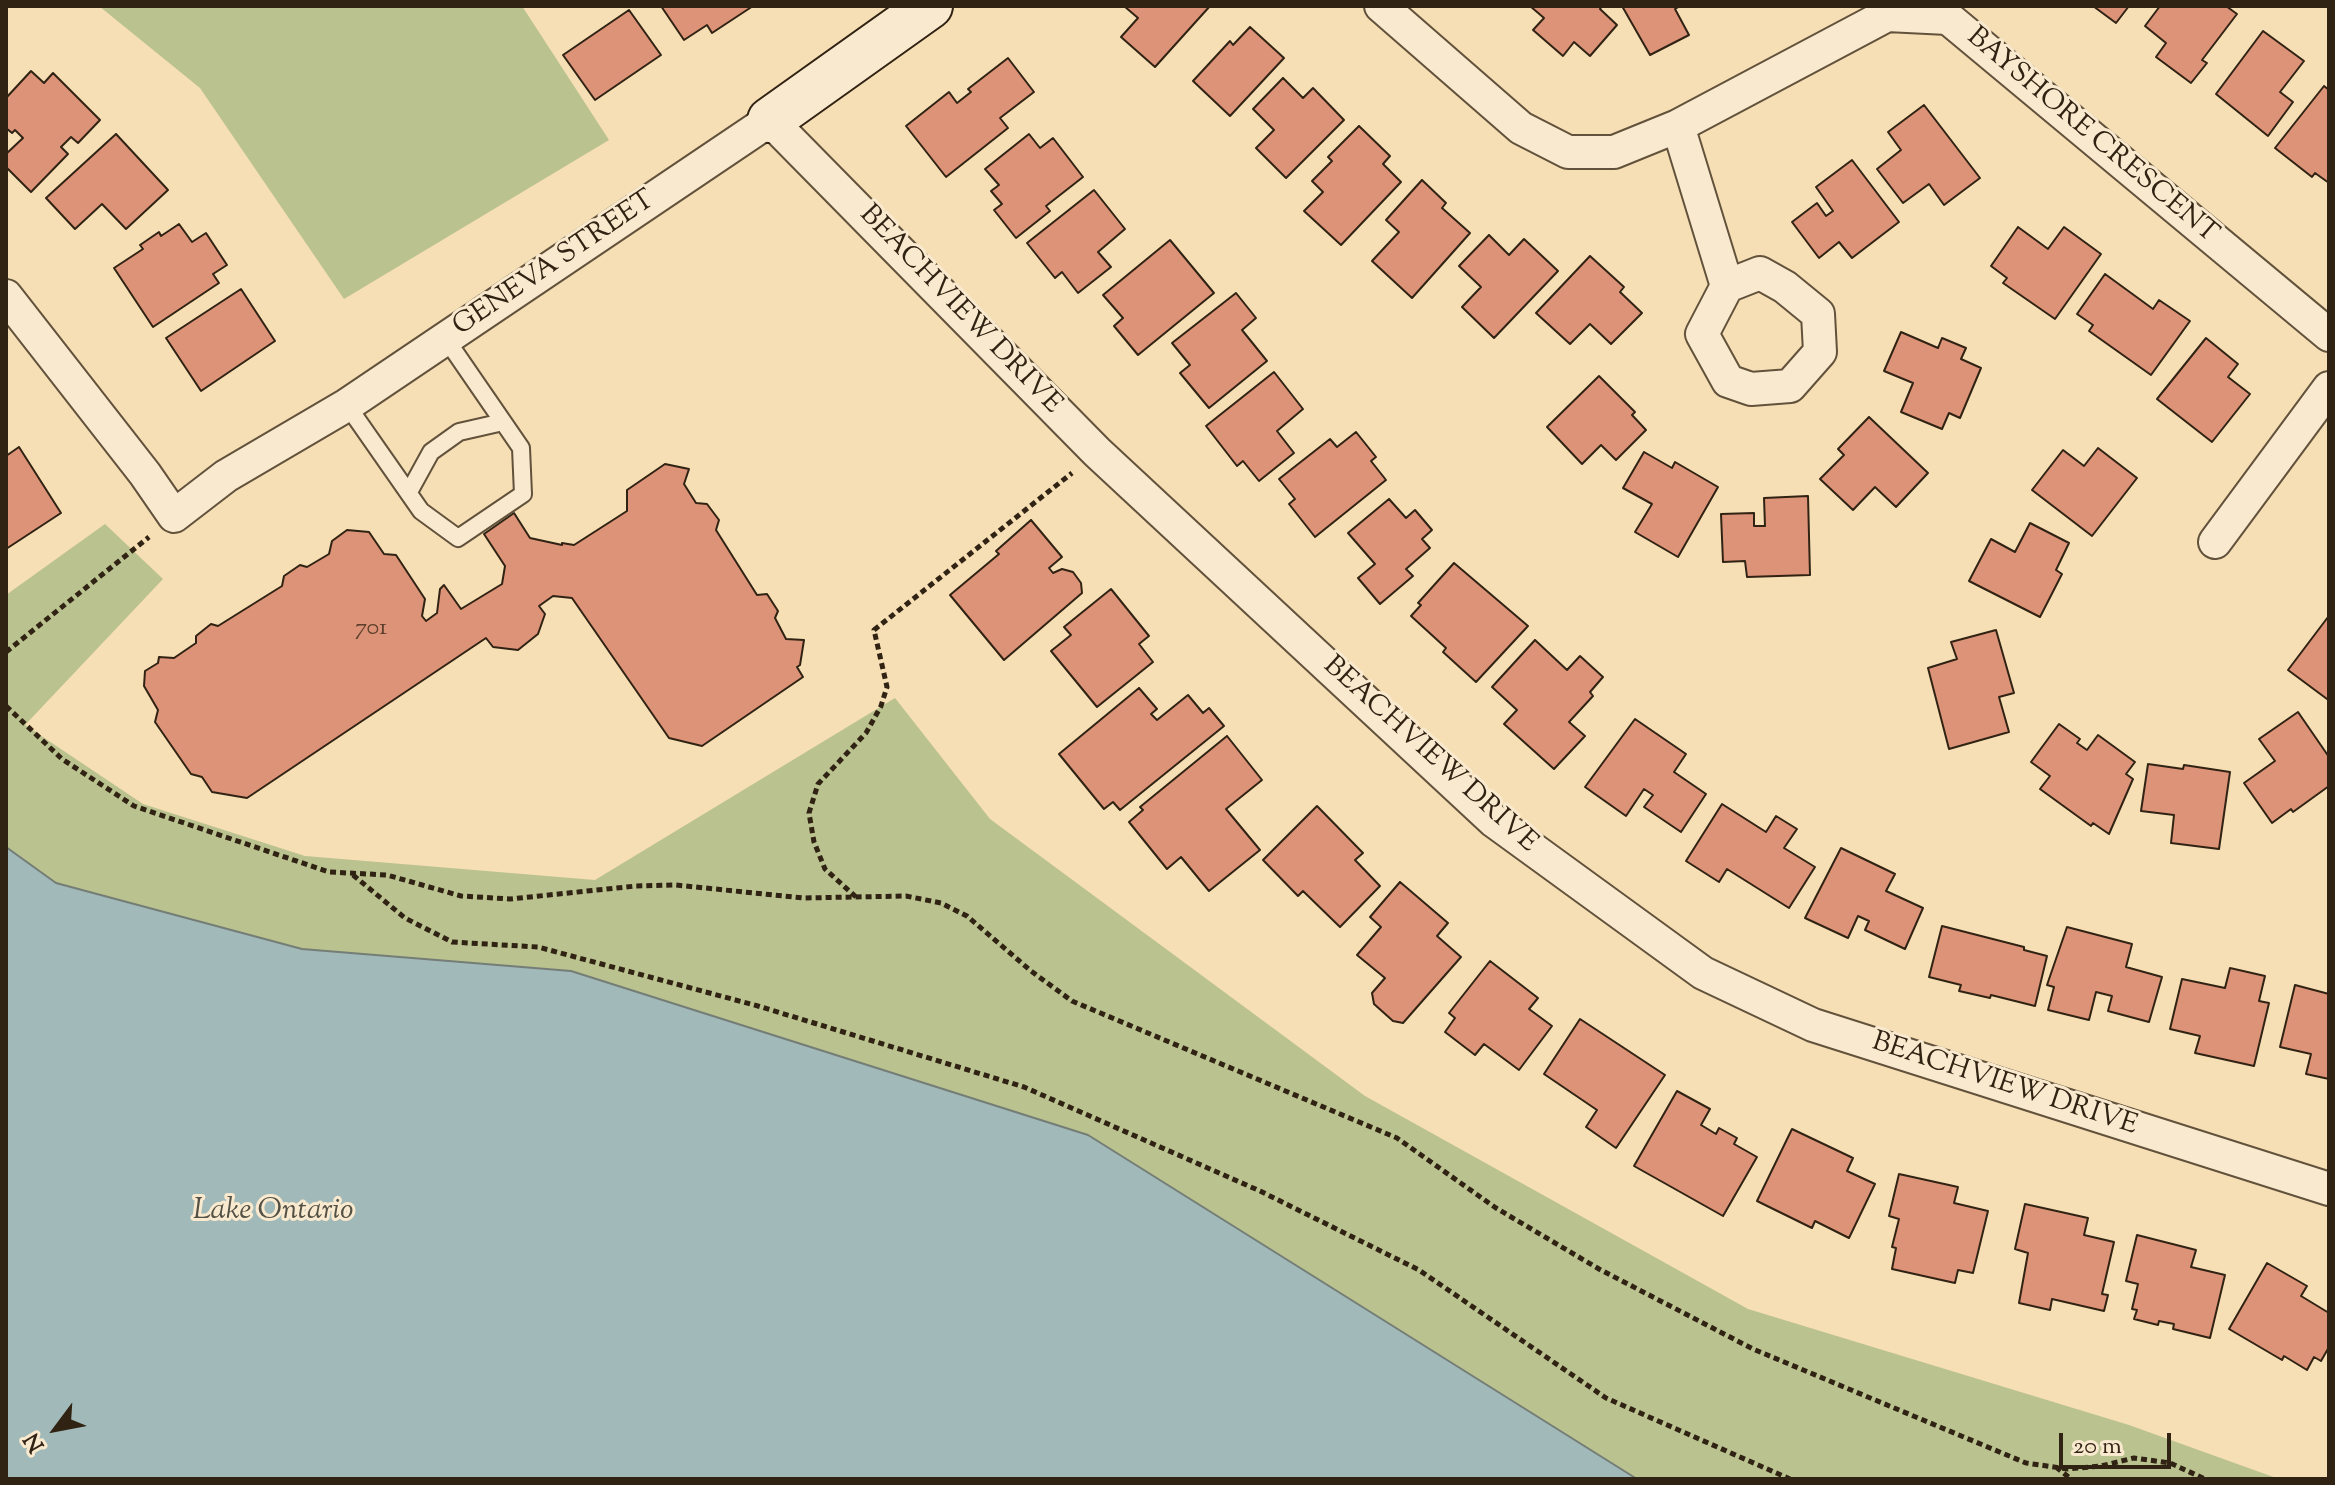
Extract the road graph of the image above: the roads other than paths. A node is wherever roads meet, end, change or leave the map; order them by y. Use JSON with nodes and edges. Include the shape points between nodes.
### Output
{"nodes":[{"id":1,"x":930,"y":6,"type":"edge"},
{"id":2,"x":1381,"y":6,"type":"edge"},
{"id":3,"x":770,"y":120,"type":"junction"},
{"id":4,"x":1678,"y":126,"type":"junction"},
{"id":5,"x":1727,"y":286,"type":"dead end"},
{"id":6,"x":6,"y":296,"type":"edge"},
{"id":7,"x":2329,"y":335,"type":"edge"},
{"id":8,"x":446,"y":339,"type":"junction"},
{"id":9,"x":2329,"y":388,"type":"edge"},
{"id":10,"x":347,"y":405,"type":"junction"},
{"id":11,"x":503,"y":422,"type":"junction"},
{"id":12,"x":409,"y":492,"type":"junction"},
{"id":13,"x":2215,"y":542,"type":"dead end"},
{"id":14,"x":2329,"y":1189,"type":"edge"}],
"edges":[{"from":1,"to":3,"type":"street","name":"GENEVA STREET"},
{"from":2,"to":4,"type":"street","name":"BAYSHORE CRESCENT","via":[[1521,128],[1568,152],[1614,152]]},
{"from":3,"to":8,"type":"street","name":"GENEVA STREET"},
{"from":3,"to":14,"type":"street","name":"BEACHVIEW DRIVE","via":[[1097,452],[1494,821],[1703,973],[1813,1025]]},
{"from":4,"to":5,"type":"street"},
{"from":4,"to":7,"type":"street","name":"BAYSHORE CRESCENT","via":[[1887,15],[1948,18]]},
{"from":6,"to":10,"type":"street","name":"GENEVA STREET","via":[[174,516],[226,476]]},
{"from":8,"to":10,"type":"street","name":"GENEVA STREET"},
{"from":8,"to":11,"type":"lane"},
{"from":9,"to":13,"type":"street"},
{"from":10,"to":12,"type":"lane"},
{"from":11,"to":12,"type":"lane","via":[[459,432],[431,452]]},
{"from":11,"to":12,"type":"lane","via":[[521,448],[523,494],[458,538],[421,511]]}]}
